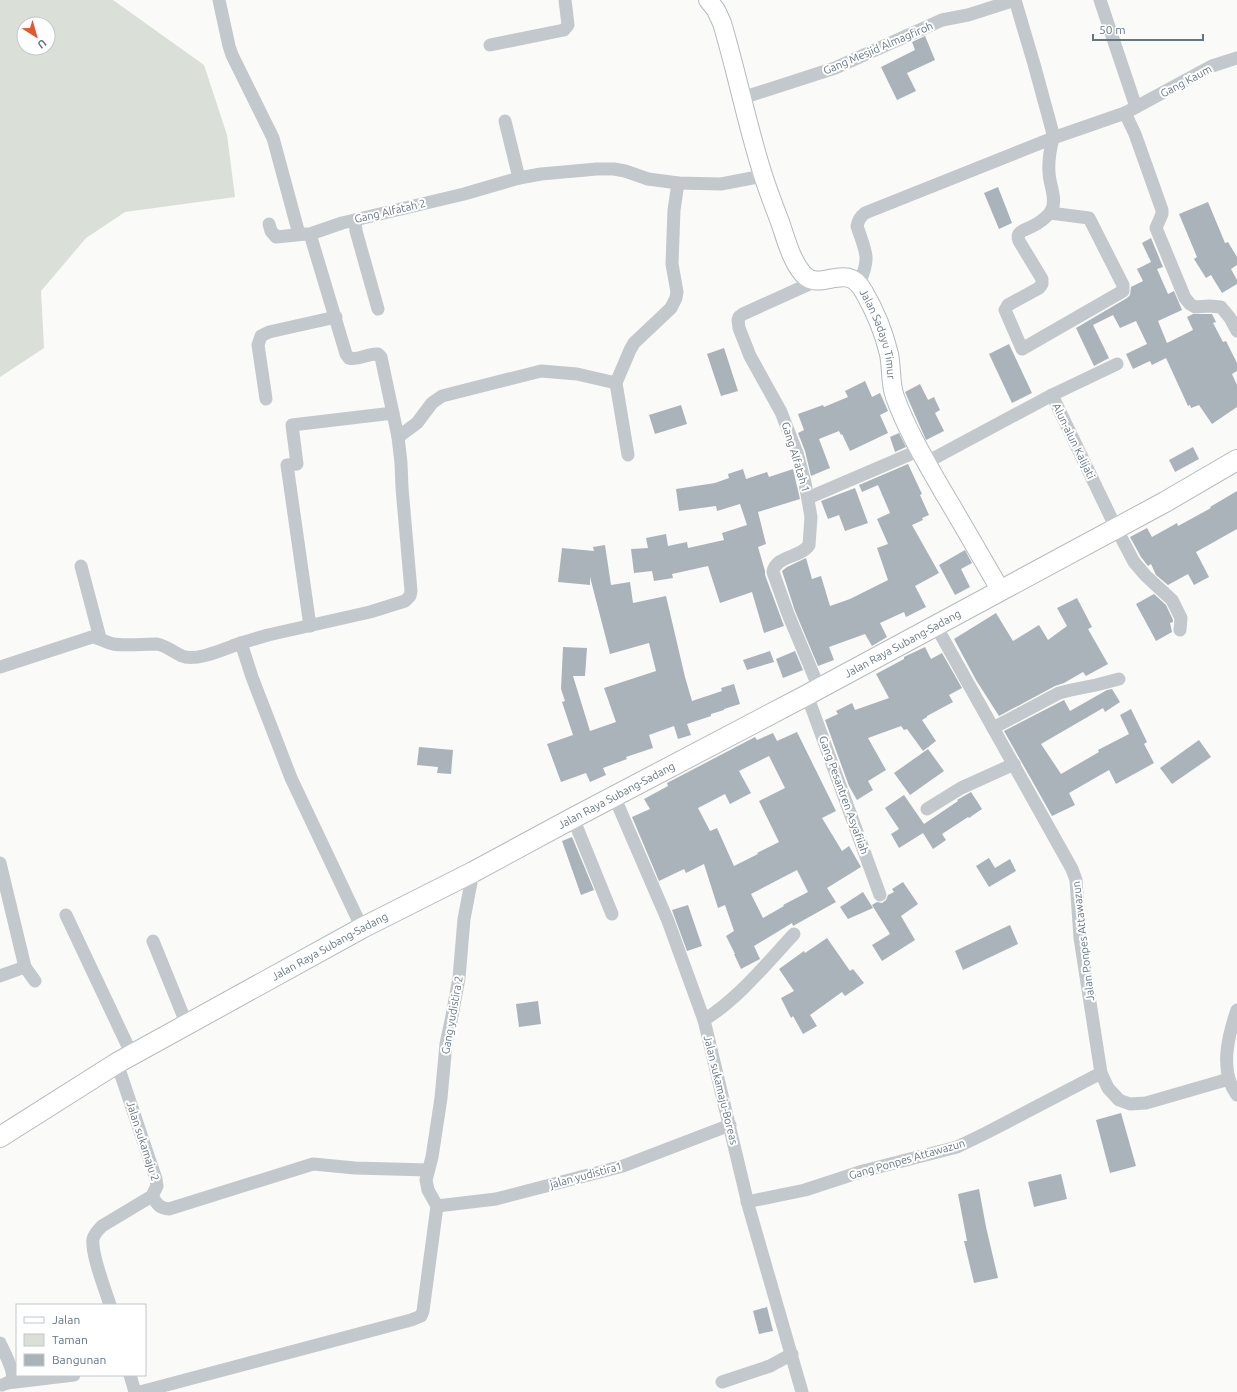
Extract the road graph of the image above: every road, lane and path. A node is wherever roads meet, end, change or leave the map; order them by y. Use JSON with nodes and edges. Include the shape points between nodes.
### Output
{"nodes":[{"id":1,"x":219,"y":0,"type":"edge"},
{"id":2,"x":708,"y":0,"type":"edge"},
{"id":3,"x":1015,"y":0,"type":"edge"},
{"id":4,"x":1100,"y":0,"type":"edge"},
{"id":5,"x":568,"y":1,"type":"edge"},
{"id":6,"x":998,"y":3,"type":"edge"},
{"id":7,"x":490,"y":45,"type":"dead end"},
{"id":8,"x":1237,"y":58,"type":"edge"},
{"id":9,"x":742,"y":98,"type":"junction"},
{"id":10,"x":1131,"y":110,"type":"junction"},
{"id":11,"x":505,"y":121,"type":"dead end"},
{"id":12,"x":1053,"y":138,"type":"junction"},
{"id":13,"x":763,"y":176,"type":"junction"},
{"id":14,"x":519,"y":178,"type":"junction"},
{"id":15,"x":678,"y":183,"type":"junction"},
{"id":16,"x":1050,"y":213,"type":"junction"},
{"id":17,"x":355,"y":220,"type":"junction"},
{"id":18,"x":268,"y":224,"type":"dead end"},
{"id":19,"x":304,"y":234,"type":"junction"},
{"id":20,"x":816,"y":281,"type":"junction"},
{"id":21,"x":859,"y":284,"type":"junction"},
{"id":22,"x":378,"y":309,"type":"dead end"},
{"id":23,"x":336,"y":318,"type":"junction"},
{"id":24,"x":1237,"y":331,"type":"edge"},
{"id":25,"x":1118,"y":364,"type":"dead end"},
{"id":26,"x":616,"y":383,"type":"junction"},
{"id":27,"x":1052,"y":396,"type":"junction"},
{"id":28,"x":266,"y":399,"type":"dead end"},
{"id":29,"x":393,"y":413,"type":"junction"},
{"id":30,"x":398,"y":437,"type":"junction"},
{"id":31,"x":628,"y":455,"type":"dead end"},
{"id":32,"x":923,"y":456,"type":"junction"},
{"id":33,"x":1237,"y":460,"type":"edge"},
{"id":34,"x":808,"y":498,"type":"junction"},
{"id":35,"x":1116,"y":528,"type":"junction"},
{"id":36,"x":80,"y":566,"type":"dead end"},
{"id":37,"x":1001,"y":591,"type":"junction"},
{"id":38,"x":310,"y":626,"type":"junction"},
{"id":39,"x":936,"y":626,"type":"junction"},
{"id":40,"x":1180,"y":630,"type":"dead end"},
{"id":41,"x":100,"y":638,"type":"junction"},
{"id":42,"x":241,"y":644,"type":"junction"},
{"id":43,"x":0,"y":667,"type":"edge"},
{"id":44,"x":1119,"y":679,"type":"dead end"},
{"id":45,"x":813,"y":691,"type":"junction"},
{"id":46,"x":993,"y":728,"type":"junction"},
{"id":47,"x":1014,"y":764,"type":"junction"},
{"id":48,"x":614,"y":796,"type":"junction"},
{"id":49,"x":927,"y":809,"type":"dead end"},
{"id":50,"x":573,"y":818,"type":"junction"},
{"id":51,"x":0,"y":863,"type":"edge"},
{"id":52,"x":473,"y":872,"type":"junction"},
{"id":53,"x":880,"y":895,"type":"dead end"},
{"id":54,"x":612,"y":914,"type":"dead end"},
{"id":55,"x":66,"y":915,"type":"dead end"},
{"id":56,"x":362,"y":928,"type":"junction"},
{"id":57,"x":794,"y":934,"type":"dead end"},
{"id":58,"x":153,"y":941,"type":"dead end"},
{"id":59,"x":25,"y":967,"type":"junction"},
{"id":60,"x":0,"y":976,"type":"edge"},
{"id":61,"x":35,"y":981,"type":"dead end"},
{"id":62,"x":1237,"y":1010,"type":"edge"},
{"id":63,"x":704,"y":1020,"type":"junction"},
{"id":64,"x":187,"y":1025,"type":"junction"},
{"id":65,"x":125,"y":1060,"type":"junction"},
{"id":66,"x":1101,"y":1073,"type":"junction"},
{"id":67,"x":1229,"y":1079,"type":"junction"},
{"id":68,"x":1237,"y":1095,"type":"edge"},
{"id":69,"x":730,"y":1126,"type":"junction"},
{"id":70,"x":0,"y":1136,"type":"edge"},
{"id":71,"x":428,"y":1170,"type":"junction"},
{"id":72,"x":152,"y":1196,"type":"junction"},
{"id":73,"x":748,"y":1202,"type":"junction"},
{"id":74,"x":437,"y":1206,"type":"junction"},
{"id":75,"x":110,"y":1304,"type":"edge"},
{"id":76,"x":0,"y":1343,"type":"edge"},
{"id":77,"x":792,"y":1354,"type":"junction"},
{"id":78,"x":66,"y":1376,"type":"edge"},
{"id":79,"x":130,"y":1376,"type":"edge"},
{"id":80,"x":722,"y":1382,"type":"dead end"},
{"id":81,"x":4,"y":1384,"type":"edge"},
{"id":82,"x":135,"y":1392,"type":"edge"},
{"id":83,"x":140,"y":1392,"type":"edge"},
{"id":84,"x":802,"y":1392,"type":"edge"}],
"edges":[{"from":1,"to":19,"type":"street","via":[[232,55],[273,138]]},
{"from":2,"to":9,"type":"street","via":[[722,23]]},
{"from":3,"to":6,"type":"street","name":"Gang Mesjid Almagfiroh"},
{"from":3,"to":12,"type":"street"},
{"from":4,"to":10,"type":"street"},
{"from":5,"to":7,"type":"street","via":[[568,25],[564,30]]},
{"from":6,"to":9,"type":"street","name":"Gang Mesjid Almagfiroh","via":[[942,20],[835,68]]},
{"from":8,"to":10,"type":"street","name":"Gang Kaum","via":[[1212,66]]},
{"from":9,"to":13,"type":"street"},
{"from":10,"to":12,"type":"street","name":"Gang Kaum"},
{"from":10,"to":24,"type":"street","via":[[1135,134],[1162,210],[1156,228],[1185,298],[1195,307],[1221,307]]},
{"from":11,"to":14,"type":"street"},
{"from":12,"to":16,"type":"street","via":[[1048,157],[1054,201]]},
{"from":12,"to":21,"type":"street","name":"Gang Kaum","via":[[860,216],[857,226],[867,262]]},
{"from":13,"to":15,"type":"street","name":"Gang Alfatah 2","via":[[721,184]]},
{"from":13,"to":20,"type":"street","via":[[797,264],[803,274]]},
{"from":14,"to":15,"type":"street","name":"Gang Alfatah 2","via":[[614,169],[648,179]]},
{"from":14,"to":17,"type":"street","name":"Gang Alfatah 2"},
{"from":15,"to":26,"type":"street","via":[[672,264],[676,298],[671,308],[634,343]]},
{"from":16,"to":16,"type":"street","via":[[1018,235],[1043,282],[1039,288],[1008,305],[1005,310],[1022,348],[1122,291],[1123,285],[1089,218]]},
{"from":17,"to":19,"type":"street","name":"Gang Alfatah 2"},
{"from":17,"to":22,"type":"street"},
{"from":18,"to":19,"type":"street","name":"Gang Alfatah 2","via":[[276,237]]},
{"from":19,"to":23,"type":"street"},
{"from":20,"to":21,"type":"street","name":"Jalan Sadayu Timur","via":[[845,277]]},
{"from":20,"to":34,"type":"street","name":"Gang Alfatah 1","via":[[743,314],[738,320],[750,356],[781,412],[797,453]]},
{"from":21,"to":32,"type":"street","name":"Jalan Sadayu Timur","via":[[885,341],[895,397]]},
{"from":23,"to":28,"type":"street","via":[[260,336],[258,345]]},
{"from":23,"to":29,"type":"street","via":[[349,358],[353,360],[372,353],[381,357]]},
{"from":25,"to":27,"type":"street"},
{"from":26,"to":30,"type":"street","via":[[577,374],[541,371],[442,396],[432,403],[417,423]]},
{"from":26,"to":31,"type":"street"},
{"from":27,"to":32,"type":"street","name":"Alun-alun Kalijati"},
{"from":27,"to":35,"type":"street","name":"Alun-alun Kalijati"},
{"from":29,"to":30,"type":"street"},
{"from":29,"to":38,"type":"street","via":[[292,425],[297,464],[287,465]]},
{"from":30,"to":38,"type":"street","via":[[410,596],[405,601],[370,612]]},
{"from":32,"to":34,"type":"street","name":"Alun-alun Kalijati"},
{"from":32,"to":37,"type":"street","name":"Jalan Sadayu Timur"},
{"from":33,"to":35,"type":"main road","name":"Jalan Raya Subang-Sadang"},
{"from":34,"to":45,"type":"street","name":"Gang Alfatah 1","via":[[811,517],[809,545],[776,564],[773,572]]},
{"from":35,"to":37,"type":"main road","name":"Jalan Raya Subang-Sadang"},
{"from":35,"to":40,"type":"street","name":"Alun-alun Kalijati","via":[[1134,562],[1172,600],[1181,618]]},
{"from":36,"to":41,"type":"street"},
{"from":37,"to":39,"type":"main road","name":"Jalan Raya Subang-Sadang"},
{"from":38,"to":42,"type":"street"},
{"from":39,"to":45,"type":"main road","name":"Jalan Raya Subang-Sadang"},
{"from":39,"to":46,"type":"street","name":"Jalan Ponpes Attawazun"},
{"from":41,"to":42,"type":"street","via":[[116,644],[163,645],[189,658]]},
{"from":41,"to":43,"type":"street","via":[[82,639]]},
{"from":42,"to":56,"type":"street","via":[[291,778]]},
{"from":44,"to":46,"type":"street","via":[[1059,694]]},
{"from":45,"to":48,"type":"main road","name":"Jalan Raya Subang-Sadang"},
{"from":45,"to":53,"type":"street","name":"Gang Pesantren Asyafiiah"},
{"from":46,"to":47,"type":"street","name":"Jalan Ponpes Attawazun"},
{"from":47,"to":49,"type":"street","via":[[961,788]]},
{"from":47,"to":66,"type":"street","name":"Jalan Ponpes Attawazun","via":[[1076,880],[1080,938]]},
{"from":48,"to":50,"type":"main road","name":"Jalan Raya Subang-Sadang"},
{"from":48,"to":63,"type":"street","name":"Jalan sukamaju-Boreas","via":[[668,921]]},
{"from":50,"to":52,"type":"main road","name":"Jalan Raya Subang-Sadang"},
{"from":50,"to":54,"type":"street"},
{"from":51,"to":59,"type":"street"},
{"from":52,"to":56,"type":"main road","name":"Jalan Raya Subang-Sadang"},
{"from":52,"to":71,"type":"street","name":"Gang yudistira 2","via":[[464,919],[452,1021],[446,1044],[441,1098]]},
{"from":55,"to":65,"type":"street","name":"Jalan sukamaju 2"},
{"from":56,"to":64,"type":"main road","name":"Jalan Raya Subang-Sadang"},
{"from":57,"to":63,"type":"street","via":[[733,999]]},
{"from":58,"to":64,"type":"street"},
{"from":59,"to":60,"type":"street"},
{"from":59,"to":61,"type":"street"},
{"from":62,"to":67,"type":"street","via":[[1227,1049]]},
{"from":63,"to":69,"type":"street","name":"Jalan sukamaju-Boreas"},
{"from":64,"to":65,"type":"main road","name":"Jalan Raya Subang-Sadang"},
{"from":65,"to":70,"type":"main road","name":"Jalan Raya Subang-Sadang"},
{"from":65,"to":72,"type":"street","name":"Jalan sukamaju 2","via":[[156,1179],[157,1186]]},
{"from":66,"to":67,"type":"street","name":"Jalan Ponpes Attawazun","via":[[1108,1088],[1119,1100],[1130,1104],[1146,1103]]},
{"from":66,"to":73,"type":"street","name":"Gang Ponpes Attawazun","via":[[957,1147],[863,1171],[805,1190]]},
{"from":67,"to":68,"type":"street"},
{"from":69,"to":73,"type":"street","name":"Jalan sukamaju-Boreas"},
{"from":69,"to":74,"type":"street","name":"jalan yudistira1","via":[[623,1166],[496,1199]]},
{"from":71,"to":72,"type":"street","via":[[313,1164],[169,1209],[158,1206]]},
{"from":71,"to":74,"type":"street","name":"Gang yudistira 2","via":[[426,1185]]},
{"from":72,"to":75,"type":"street","name":"Jalan sukamaju 2","via":[[96,1232],[94,1251]]},
{"from":73,"to":77,"type":"street","name":"Jalan sukamaju-Boreas"},
{"from":74,"to":83,"type":"street","via":[[425,1307],[421,1316]]},
{"from":76,"to":81,"type":"street","via":[[13,1376]]},
{"from":77,"to":80,"type":"street","via":[[770,1366]]},
{"from":77,"to":84,"type":"street","name":"Jalan sukamaju-Boreas"},
{"from":78,"to":81,"type":"street"},
{"from":79,"to":82,"type":"street"}]}
